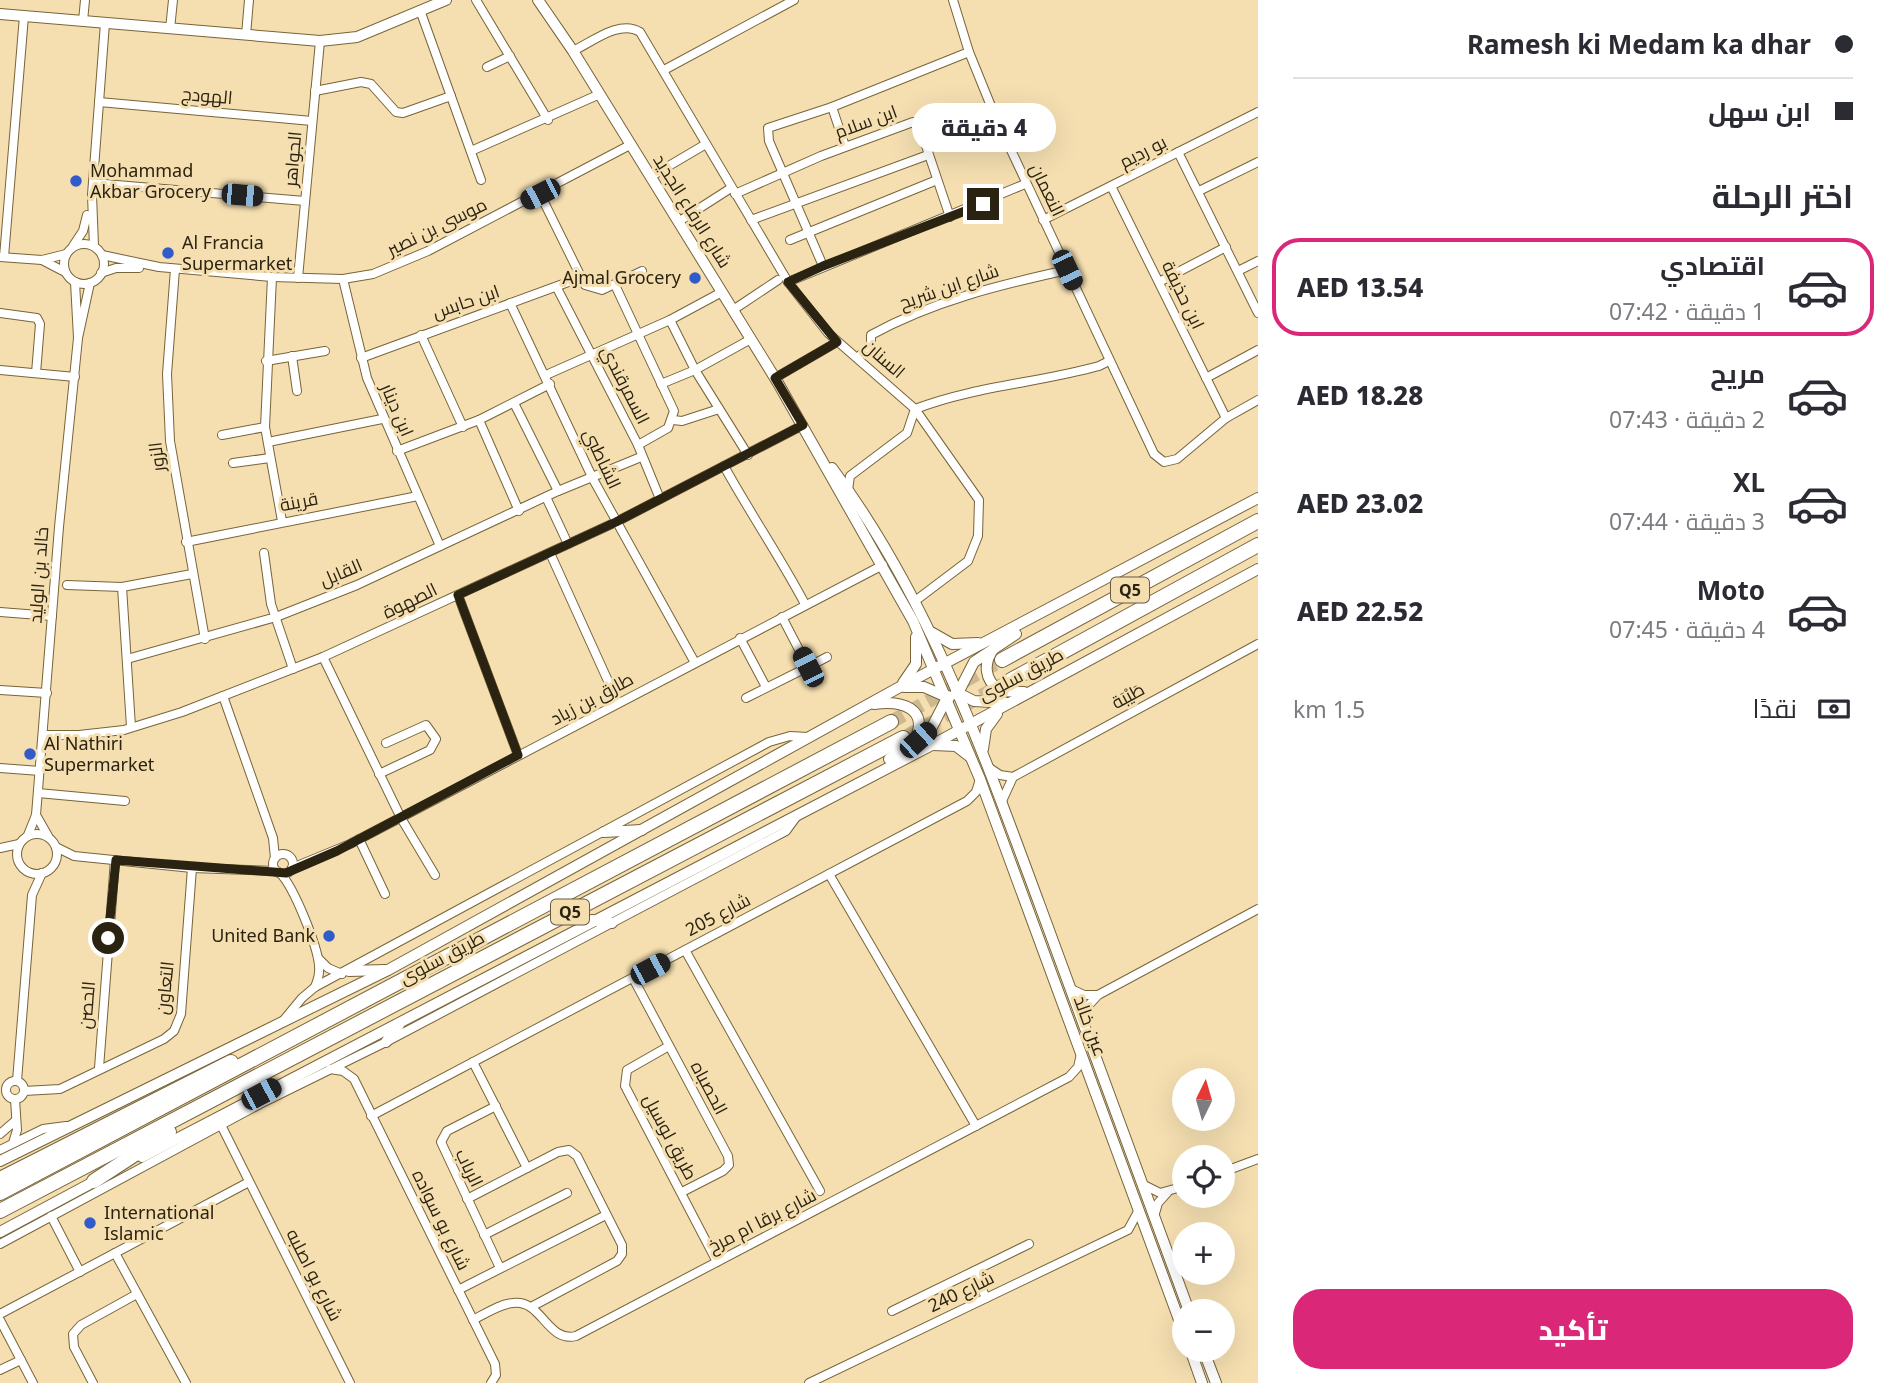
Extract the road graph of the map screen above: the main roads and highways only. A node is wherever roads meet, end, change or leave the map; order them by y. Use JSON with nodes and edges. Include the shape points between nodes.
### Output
{"nodes":[{"id":1,"x":446,"y":0,"type":"edge"},
{"id":2,"x":538,"y":0,"type":"edge"},
{"id":3,"x":0,"y":14,"type":"edge"},
{"id":4,"x":812,"y":443,"type":"junction"},
{"id":5,"x":1258,"y":498,"type":"edge"},
{"id":6,"x":1258,"y":521,"type":"edge"},
{"id":7,"x":1258,"y":545,"type":"edge"},
{"id":8,"x":1258,"y":569,"type":"edge"},
{"id":9,"x":913,"y":621,"type":"junction"},
{"id":10,"x":927,"y":627,"type":"junction"},
{"id":11,"x":992,"y":643,"type":"junction"},
{"id":12,"x":1002,"y":660,"type":"tunnel mouth"},
{"id":13,"x":940,"y":666,"type":"junction"},
{"id":14,"x":1011,"y":680,"type":"tunnel mouth"},
{"id":15,"x":898,"y":688,"type":"junction"},
{"id":16,"x":1035,"y":690,"type":"junction"},
{"id":17,"x":953,"y":696,"type":"junction"},
{"id":18,"x":1010,"y":703,"type":"junction"},
{"id":19,"x":868,"y":705,"type":"junction"},
{"id":20,"x":891,"y":722,"type":"tunnel mouth"},
{"id":21,"x":966,"y":726,"type":"junction"},
{"id":22,"x":907,"y":741,"type":"junction"},
{"id":23,"x":930,"y":746,"type":"junction"},
{"id":24,"x":983,"y":754,"type":"junction"},
{"id":25,"x":971,"y":758,"type":"junction"},
{"id":26,"x":799,"y":812,"type":"junction"},
{"id":27,"x":645,"y":830,"type":"junction"},
{"id":28,"x":604,"y":832,"type":"road end"},
{"id":29,"x":592,"y":920,"type":"junction"},
{"id":30,"x":612,"y":923,"type":"road end"},
{"id":31,"x":388,"y":970,"type":"junction"},
{"id":32,"x":346,"y":972,"type":"road end"},
{"id":33,"x":402,"y":1020,"type":"junction"},
{"id":34,"x":306,"y":1031,"type":"junction"},
{"id":35,"x":386,"y":1042,"type":"road end"},
{"id":36,"x":238,"y":1089,"type":"junction"},
{"id":37,"x":260,"y":1104,"type":"road end"},
{"id":38,"x":237,"y":1107,"type":"junction"},
{"id":39,"x":0,"y":1161,"type":"edge"},
{"id":40,"x":0,"y":1179,"type":"edge"},
{"id":41,"x":94,"y":1181,"type":"junction"},
{"id":42,"x":0,"y":1193,"type":"edge"},
{"id":43,"x":0,"y":1212,"type":"edge"},
{"id":44,"x":1,"y":1232,"type":"edge"},
{"id":45,"x":1185,"y":1299,"type":"edge"},
{"id":46,"x":1172,"y":1301,"type":"edge"},
{"id":47,"x":1195,"y":1362,"type":"edge"},
{"id":48,"x":1208,"y":1362,"type":"edge"},
{"id":49,"x":1202,"y":1383,"type":"edge"},
{"id":50,"x":1216,"y":1383,"type":"edge"}],
"edges":[{"from":1,"to":3,"type":"main road","via":[[357,37],[320,41]]},
{"from":2,"to":4,"type":"main road","name":"شارع الرفاع الجديد"},
{"from":4,"to":9,"type":"main road","name":"شارع الرفاع الجديد"},
{"from":4,"to":10,"type":"main road","name":"شارع الرفاع الجديد","via":[[848,490]]},
{"from":5,"to":11,"type":"main road"},
{"from":6,"to":12,"type":"highway","name":"طريق سلوى","number":"Q5"},
{"from":7,"to":14,"type":"highway","name":"طريق سلوى","number":"Q5"},
{"from":8,"to":16,"type":"main road","name":"طريق سلوى"},
{"from":9,"to":13,"type":"main road","name":"شارع الرفاع الجديد"},
{"from":9,"to":15,"type":"main road","via":[[918,656]]},
{"from":10,"to":11,"type":"main road","via":[[952,644]]},
{"from":10,"to":13,"type":"main road","name":"شارع الرفاع الجديد"},
{"from":11,"to":13,"type":"main road","name":"طريق سلوى"},
{"from":11,"to":16,"type":"main road","via":[[986,671],[995,687],[1014,694]]},
{"from":11,"to":17,"type":"main road"},
{"from":13,"to":15,"type":"main road","name":"طريق سلوى"},
{"from":13,"to":17,"type":"main road","name":"شارع الرفاع الجديد"},
{"from":15,"to":17,"type":"main road","via":[[924,687]]},
{"from":15,"to":19,"type":"main road","name":"طريق سلوى"},
{"from":16,"to":18,"type":"main road","name":"طريق سلوى"},
{"from":17,"to":18,"type":"main road"},
{"from":17,"to":21,"type":"main road","name":"شارع الرفاع الجديد"},
{"from":17,"to":22,"type":"main road","via":[[938,719]]},
{"from":18,"to":21,"type":"main road","name":"طريق سلوى"},
{"from":18,"to":24,"type":"main road","via":[[989,722]]},
{"from":19,"to":22,"type":"main road","via":[[893,702],[912,710],[919,725]]},
{"from":19,"to":27,"type":"main road","name":"طريق سلوى"},
{"from":20,"to":34,"type":"highway","name":"طريق سلوى","number":"Q5"},
{"from":21,"to":23,"type":"main road","name":"طريق سلوى"},
{"from":21,"to":24,"type":"main road","name":"عين خالد"},
{"from":21,"to":25,"type":"main road","name":"عين خالد"},
{"from":22,"to":26,"type":"main road"},
{"from":22,"to":36,"type":"highway","name":"طريق سلوى","number":"Q5"},
{"from":23,"to":25,"type":"main road","via":[[957,746]]},
{"from":23,"to":26,"type":"main road","name":"طريق سلوى"},
{"from":24,"to":45,"type":"main road","name":"عين خالد"},
{"from":25,"to":46,"type":"main road","name":"عين خالد"},
{"from":26,"to":29,"type":"main road","name":"طريق سلوى"},
{"from":27,"to":28,"type":"main road"},
{"from":27,"to":31,"type":"main road","name":"طريق سلوى"},
{"from":29,"to":30,"type":"main road"},
{"from":29,"to":33,"type":"main road","name":"طريق سلوى"},
{"from":31,"to":32,"type":"main road"},
{"from":31,"to":39,"type":"main road","name":"طريق سلوى"},
{"from":33,"to":35,"type":"main road"},
{"from":33,"to":38,"type":"main road","name":"طريق سلوى"},
{"from":34,"to":40,"type":"highway","via":[[175,1088]]},
{"from":34,"to":42,"type":"highway","name":"طريق سلوى","number":"Q5"},
{"from":36,"to":41,"type":"highway"},
{"from":36,"to":43,"type":"highway","name":"طريق سلوى","number":"Q5"},
{"from":37,"to":38,"type":"main road"},
{"from":38,"to":41,"type":"main road","name":"طريق سلوى"},
{"from":41,"to":44,"type":"main road","name":"طريق سلوى"},
{"from":47,"to":49,"type":"main road"},
{"from":48,"to":50,"type":"main road"}]}
